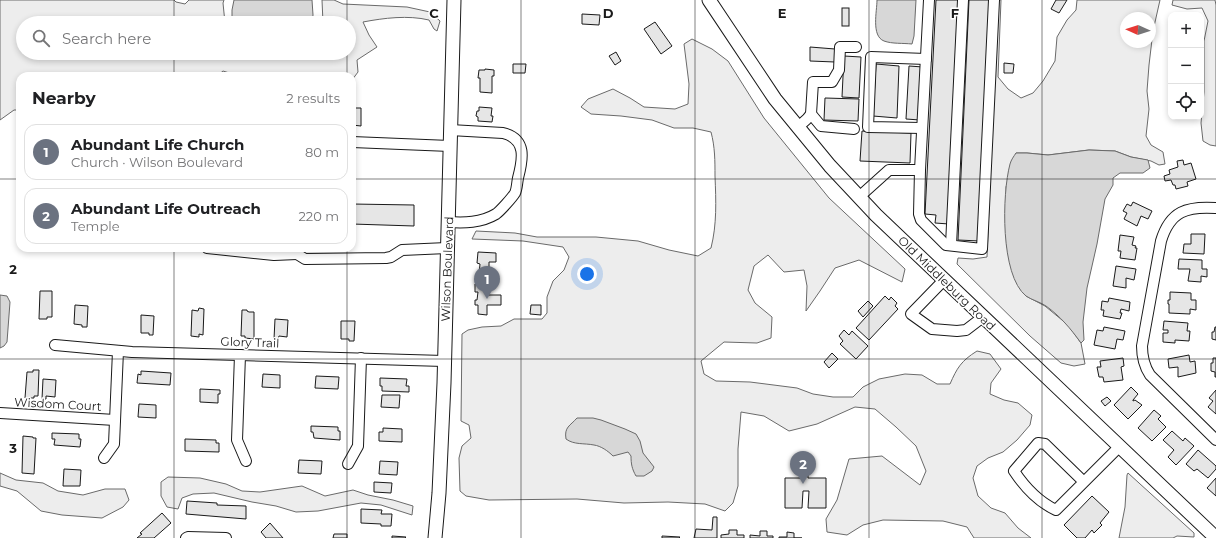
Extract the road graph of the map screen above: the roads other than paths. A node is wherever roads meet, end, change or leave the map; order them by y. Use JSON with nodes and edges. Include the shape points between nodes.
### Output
{"nodes":[{"id":1,"x":454,"y":0,"type":"edge"},
{"id":2,"x":709,"y":0,"type":"edge"},
{"id":3,"x":929,"y":0,"type":"edge"},
{"id":4,"x":963,"y":0,"type":"edge"},
{"id":5,"x":994,"y":0,"type":"edge"},
{"id":6,"x":856,"y":47,"type":"dead end"},
{"id":7,"x":926,"y":59,"type":"junction"},
{"id":8,"x":811,"y":114,"type":"junction"},
{"id":9,"x":798,"y":127,"type":"junction"},
{"id":10,"x":922,"y":128,"type":"junction"},
{"id":11,"x":854,"y":129,"type":"dead end"},
{"id":12,"x":450,"y":130,"type":"junction"},
{"id":13,"x":356,"y":142,"type":"edge"},
{"id":14,"x":450,"y":146,"type":"junction"},
{"id":15,"x":920,"y":170,"type":"junction"},
{"id":16,"x":859,"y":197,"type":"junction"},
{"id":17,"x":1216,"y":208,"type":"edge"},
{"id":18,"x":448,"y":222,"type":"junction"},
{"id":19,"x":952,"y":245,"type":"junction"},
{"id":20,"x":447,"y":248,"type":"junction"},
{"id":21,"x":245,"y":252,"type":"edge"},
{"id":22,"x":290,"y":252,"type":"edge"},
{"id":23,"x":297,"y":252,"type":"edge"},
{"id":24,"x":944,"y":280,"type":"junction"},
{"id":25,"x":983,"y":317,"type":"junction"},
{"id":26,"x":55,"y":345,"type":"dead end"},
{"id":27,"x":118,"y":351,"type":"junction"},
{"id":28,"x":240,"y":355,"type":"junction"},
{"id":29,"x":361,"y":358,"type":"junction"},
{"id":30,"x":444,"y":361,"type":"junction"},
{"id":31,"x":0,"y":414,"type":"edge"},
{"id":32,"x":115,"y":420,"type":"junction"},
{"id":33,"x":1216,"y":440,"type":"edge"},
{"id":34,"x":1119,"y":447,"type":"junction"},
{"id":35,"x":104,"y":458,"type":"dead end"},
{"id":36,"x":246,"y":461,"type":"dead end"},
{"id":37,"x":348,"y":464,"type":"dead end"},
{"id":38,"x":1084,"y":482,"type":"junction"},
{"id":39,"x":186,"y":538,"type":"edge"},
{"id":40,"x":226,"y":538,"type":"edge"},
{"id":41,"x":435,"y":538,"type":"edge"},
{"id":42,"x":1216,"y":538,"type":"edge"}],
"edges":[{"from":1,"to":12,"type":"main road","name":"Wilson Boulevard"},
{"from":2,"to":9,"type":"main road","name":"Old Middleburg Road"},
{"from":3,"to":7,"type":"street"},
{"from":4,"to":19,"type":"street"},
{"from":5,"to":19,"type":"street","via":[[982,248]]},
{"from":6,"to":8,"type":"street","via":[[840,47],[839,70],[832,82],[813,82]]},
{"from":7,"to":10,"type":"street"},
{"from":7,"to":10,"type":"street","via":[[871,58],[870,65],[868,127]]},
{"from":8,"to":9,"type":"street"},
{"from":8,"to":11,"type":"street","via":[[821,126]]},
{"from":9,"to":16,"type":"main road","name":"Old Middleburg Road"},
{"from":10,"to":15,"type":"street"},
{"from":12,"to":14,"type":"main road","name":"Wilson Boulevard"},
{"from":12,"to":18,"type":"street","via":[[511,135],[519,143],[522,161],[515,193],[496,214],[478,222]]},
{"from":13,"to":14,"type":"street"},
{"from":14,"to":18,"type":"main road","name":"Wilson Boulevard"},
{"from":15,"to":16,"type":"street","via":[[889,170]]},
{"from":15,"to":19,"type":"street","via":[[919,218],[946,245]]},
{"from":16,"to":24,"type":"main road","name":"Old Middleburg Road"},
{"from":17,"to":33,"type":"street","via":[[1193,208],[1179,213],[1164,230],[1142,346],[1146,370]]},
{"from":18,"to":20,"type":"main road","name":"Wilson Boulevard"},
{"from":20,"to":23,"type":"street","via":[[402,250],[386,258],[305,259]]},
{"from":20,"to":30,"type":"main road","name":"Wilson Boulevard"},
{"from":21,"to":22,"type":"street","via":[[274,255]]},
{"from":24,"to":25,"type":"main road","name":"Old Middleburg Road"},
{"from":24,"to":25,"type":"street","via":[[911,314],[932,329],[957,331],[966,330]]},
{"from":25,"to":34,"type":"main road","name":"Old Middleburg Road"},
{"from":26,"to":27,"type":"street","name":"Glory Trail"},
{"from":27,"to":28,"type":"street","name":"Glory Trail"},
{"from":27,"to":32,"type":"street"},
{"from":28,"to":29,"type":"street","name":"Glory Trail"},
{"from":28,"to":36,"type":"street","via":[[237,440]]},
{"from":29,"to":30,"type":"street","name":"Glory Trail"},
{"from":29,"to":37,"type":"street","via":[[358,446]]},
{"from":30,"to":41,"type":"main road","name":"Wilson Boulevard"},
{"from":31,"to":32,"type":"street","name":"Wisdom Court"},
{"from":32,"to":35,"type":"street","via":[[114,444]]},
{"from":34,"to":38,"type":"street"},
{"from":34,"to":42,"type":"main road","name":"Old Middleburg Road"},
{"from":38,"to":38,"type":"street","via":[[1056,510],[1022,483],[1014,471],[1038,443],[1045,444]]},
{"from":39,"to":40,"type":"street"}]}
